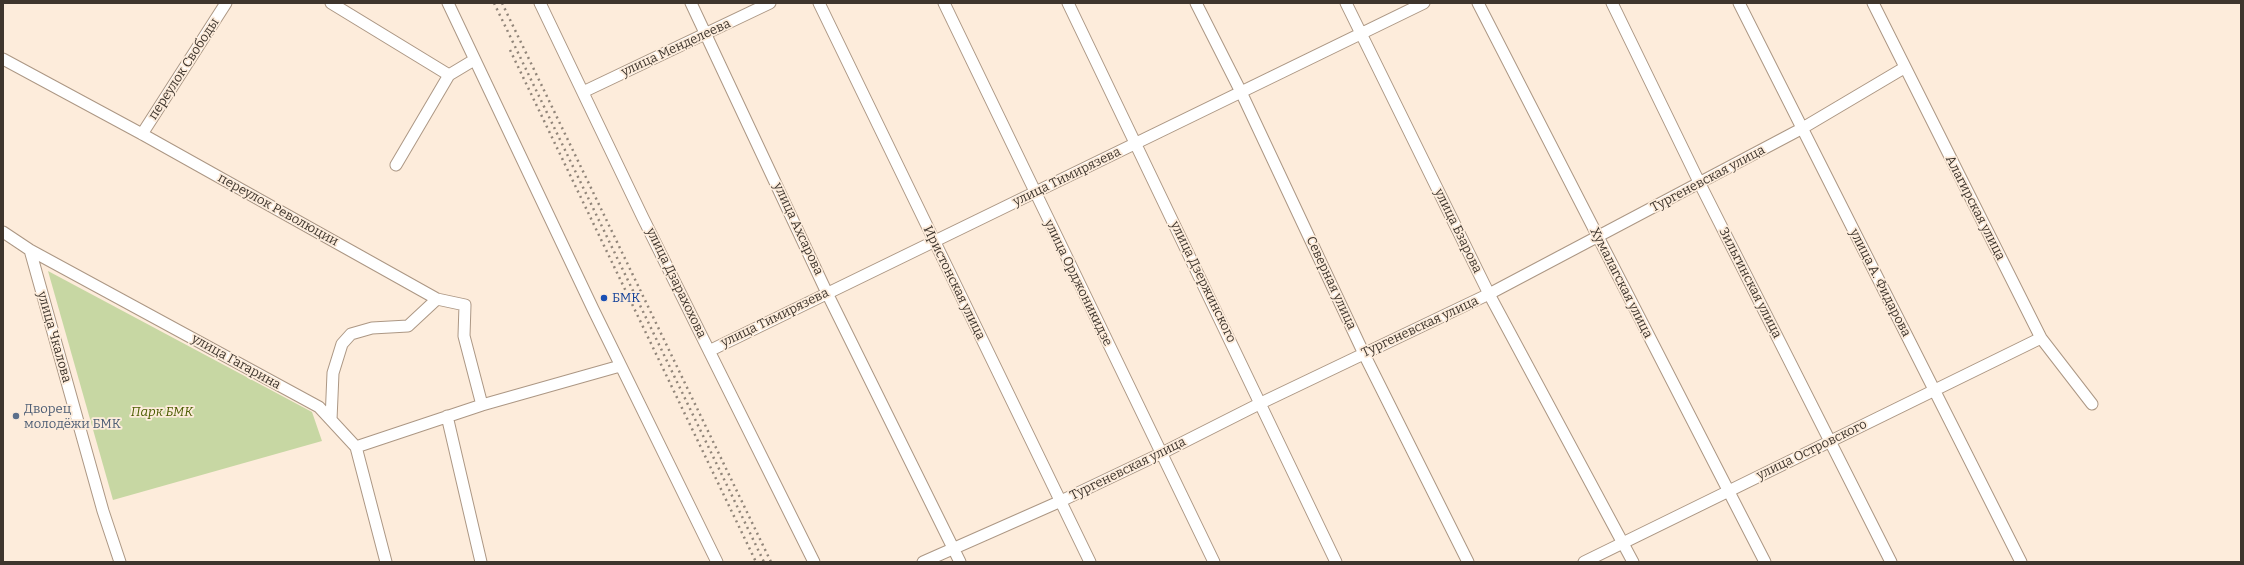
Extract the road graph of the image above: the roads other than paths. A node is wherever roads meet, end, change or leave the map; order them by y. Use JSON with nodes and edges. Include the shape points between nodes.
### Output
{"nodes":[{"id":1,"x":226,"y":3,"type":"edge"},
{"id":2,"x":330,"y":3,"type":"edge"},
{"id":3,"x":448,"y":3,"type":"edge"},
{"id":4,"x":540,"y":3,"type":"edge"},
{"id":5,"x":691,"y":3,"type":"edge"},
{"id":6,"x":770,"y":3,"type":"edge"},
{"id":7,"x":819,"y":3,"type":"edge"},
{"id":8,"x":944,"y":3,"type":"edge"},
{"id":9,"x":1068,"y":3,"type":"edge"},
{"id":10,"x":1196,"y":3,"type":"edge"},
{"id":11,"x":1346,"y":3,"type":"edge"},
{"id":12,"x":1424,"y":3,"type":"edge"},
{"id":13,"x":1478,"y":3,"type":"edge"},
{"id":14,"x":1612,"y":3,"type":"edge"},
{"id":15,"x":1739,"y":3,"type":"edge"},
{"id":16,"x":1873,"y":3,"type":"edge"},
{"id":17,"x":1362,"y":33,"type":"junction"},
{"id":18,"x":706,"y":34,"type":"junction"},
{"id":19,"x":3,"y":60,"type":"edge"},
{"id":20,"x":474,"y":60,"type":"junction"},
{"id":21,"x":1904,"y":68,"type":"junction"},
{"id":22,"x":449,"y":75,"type":"junction"},
{"id":23,"x":583,"y":92,"type":"junction"},
{"id":24,"x":1241,"y":92,"type":"junction"},
{"id":25,"x":1801,"y":129,"type":"junction"},
{"id":26,"x":142,"y":134,"type":"junction"},
{"id":27,"x":1136,"y":143,"type":"junction"},
{"id":28,"x":396,"y":165,"type":"dead end"},
{"id":29,"x":1700,"y":184,"type":"junction"},
{"id":30,"x":1034,"y":192,"type":"junction"},
{"id":31,"x":3,"y":232,"type":"edge"},
{"id":32,"x":1597,"y":238,"type":"junction"},
{"id":33,"x":933,"y":242,"type":"junction"},
{"id":34,"x":30,"y":250,"type":"junction"},
{"id":35,"x":828,"y":293,"type":"junction"},
{"id":36,"x":1489,"y":294,"type":"junction"},
{"id":37,"x":437,"y":298,"type":"junction"},
{"id":38,"x":2041,"y":338,"type":"junction"},
{"id":39,"x":709,"y":351,"type":"junction"},
{"id":40,"x":1364,"y":354,"type":"junction"},
{"id":41,"x":620,"y":366,"type":"junction"},
{"id":42,"x":1935,"y":390,"type":"junction"},
{"id":43,"x":1261,"y":403,"type":"junction"},
{"id":44,"x":2092,"y":404,"type":"dead end"},
{"id":45,"x":482,"y":405,"type":"junction"},
{"id":46,"x":447,"y":416,"type":"junction"},
{"id":47,"x":331,"y":420,"type":"junction"},
{"id":48,"x":1831,"y":441,"type":"junction"},
{"id":49,"x":356,"y":447,"type":"junction"},
{"id":50,"x":1162,"y":453,"type":"junction"},
{"id":51,"x":1729,"y":491,"type":"junction"},
{"id":52,"x":1061,"y":501,"type":"junction"},
{"id":53,"x":1623,"y":543,"type":"junction"},
{"id":54,"x":954,"y":549,"type":"junction"},
{"id":55,"x":120,"y":562,"type":"edge"},
{"id":56,"x":386,"y":562,"type":"edge"},
{"id":57,"x":481,"y":562,"type":"edge"},
{"id":58,"x":717,"y":562,"type":"edge"},
{"id":59,"x":814,"y":562,"type":"edge"},
{"id":60,"x":923,"y":562,"type":"edge"},
{"id":61,"x":960,"y":562,"type":"edge"},
{"id":62,"x":1090,"y":562,"type":"edge"},
{"id":63,"x":1214,"y":562,"type":"edge"},
{"id":64,"x":1336,"y":562,"type":"edge"},
{"id":65,"x":1468,"y":562,"type":"edge"},
{"id":66,"x":1584,"y":562,"type":"edge"},
{"id":67,"x":1632,"y":562,"type":"edge"},
{"id":68,"x":1765,"y":562,"type":"edge"},
{"id":69,"x":1891,"y":562,"type":"edge"},
{"id":70,"x":2021,"y":562,"type":"edge"}],
"edges":[{"from":1,"to":26,"type":"street","name":"переулок Свободы"},
{"from":2,"to":22,"type":"street"},
{"from":3,"to":20,"type":"street"},
{"from":4,"to":23,"type":"street","name":"улица Дзарахохова"},
{"from":5,"to":18,"type":"street","name":"улица Ахсарова"},
{"from":6,"to":18,"type":"street","name":"улица Менделеева"},
{"from":7,"to":33,"type":"street","name":"Иристонская улица"},
{"from":8,"to":30,"type":"street","name":"улица Орджоникидзе"},
{"from":9,"to":27,"type":"street","name":"улица Дзержинского"},
{"from":10,"to":24,"type":"street","name":"Северная улица"},
{"from":11,"to":17,"type":"street","name":"улица Бзарова"},
{"from":12,"to":17,"type":"street","name":"улица Тимирязева"},
{"from":13,"to":32,"type":"street","name":"Хумалагская улица"},
{"from":14,"to":29,"type":"street","name":"Зильгинская улица"},
{"from":15,"to":25,"type":"street","name":"улица А. Фидарова"},
{"from":16,"to":21,"type":"street","name":"Алагирская улица"},
{"from":17,"to":24,"type":"street","name":"улица Тимирязева"},
{"from":17,"to":36,"type":"street","name":"улица Бзарова"},
{"from":18,"to":23,"type":"street","name":"улица Менделеева"},
{"from":18,"to":35,"type":"street","name":"улица Ахсарова"},
{"from":19,"to":26,"type":"street","name":"переулок Революции"},
{"from":20,"to":22,"type":"street"},
{"from":20,"to":41,"type":"street"},
{"from":21,"to":25,"type":"street","name":"Тургеневская улица"},
{"from":21,"to":38,"type":"street","name":"Алагирская улица"},
{"from":22,"to":28,"type":"street"},
{"from":23,"to":39,"type":"street","name":"улица Дзарахохова"},
{"from":24,"to":27,"type":"street","name":"улица Тимирязева"},
{"from":24,"to":40,"type":"street","name":"Северная улица"},
{"from":25,"to":29,"type":"street","name":"Тургеневская улица"},
{"from":25,"to":42,"type":"street","name":"улица А. Фидарова"},
{"from":26,"to":37,"type":"street","name":"переулок Революции"},
{"from":27,"to":30,"type":"street","name":"улица Тимирязева"},
{"from":27,"to":43,"type":"street","name":"улица Дзержинского"},
{"from":29,"to":32,"type":"street","name":"Тургеневская улица"},
{"from":29,"to":48,"type":"street","name":"Зильгинская улица"},
{"from":30,"to":33,"type":"street","name":"улица Тимирязева"},
{"from":30,"to":50,"type":"street","name":"улица Орджоникидзе"},
{"from":31,"to":34,"type":"street","name":"улица Гагарина"},
{"from":32,"to":36,"type":"street","name":"Тургеневская улица"},
{"from":32,"to":51,"type":"street","name":"Хумалагская улица"},
{"from":33,"to":35,"type":"street","name":"улица Тимирязева"},
{"from":33,"to":52,"type":"street","name":"Иристонская улица"},
{"from":34,"to":47,"type":"street","name":"улица Гагарина","via":[[319,407]]},
{"from":34,"to":55,"type":"street","name":"улица Чкалова","via":[[101,504]]},
{"from":35,"to":39,"type":"street","name":"улица Тимирязева"},
{"from":35,"to":54,"type":"street","name":"улица Ахсарова"},
{"from":36,"to":40,"type":"street","name":"Тургеневская улица"},
{"from":36,"to":53,"type":"street","name":"улица Бзарова"},
{"from":37,"to":45,"type":"street","name":"переулок Революции","via":[[465,305],[464,336]]},
{"from":37,"to":47,"type":"street","via":[[408,326],[372,328],[351,334],[342,344],[333,373]]},
{"from":38,"to":42,"type":"street","name":"улица Островского"},
{"from":38,"to":44,"type":"street","name":"Алагирская улица"},
{"from":39,"to":59,"type":"street","name":"улица Дзарахохова"},
{"from":40,"to":43,"type":"street","name":"Тургеневская улица"},
{"from":40,"to":65,"type":"street","name":"Северная улица"},
{"from":41,"to":45,"type":"street"},
{"from":41,"to":58,"type":"street"},
{"from":42,"to":48,"type":"street","name":"улица Островского"},
{"from":42,"to":70,"type":"street","name":"улица А. Фидарова"},
{"from":43,"to":50,"type":"street","name":"Тургеневская улица"},
{"from":43,"to":64,"type":"street","name":"улица Дзержинского"},
{"from":45,"to":46,"type":"street"},
{"from":46,"to":49,"type":"street"},
{"from":46,"to":57,"type":"street"},
{"from":47,"to":49,"type":"street","name":"улица Гагарина"},
{"from":48,"to":51,"type":"street","name":"улица Островского"},
{"from":48,"to":69,"type":"street","name":"Зильгинская улица"},
{"from":49,"to":56,"type":"street","name":"улица Гагарина"},
{"from":50,"to":52,"type":"street","name":"Тургеневская улица"},
{"from":50,"to":63,"type":"street","name":"улица Орджоникидзе"},
{"from":51,"to":53,"type":"street","name":"улица Островского"},
{"from":51,"to":68,"type":"street","name":"Хумалагская улица"},
{"from":52,"to":54,"type":"street","name":"Тургеневская улица"},
{"from":52,"to":62,"type":"street","name":"Иристонская улица"},
{"from":53,"to":66,"type":"street","name":"улица Островского"},
{"from":53,"to":67,"type":"street","name":"улица Бзарова"},
{"from":54,"to":60,"type":"street","name":"Тургеневская улица"},
{"from":54,"to":61,"type":"street","name":"улица Ахсарова"}]}
